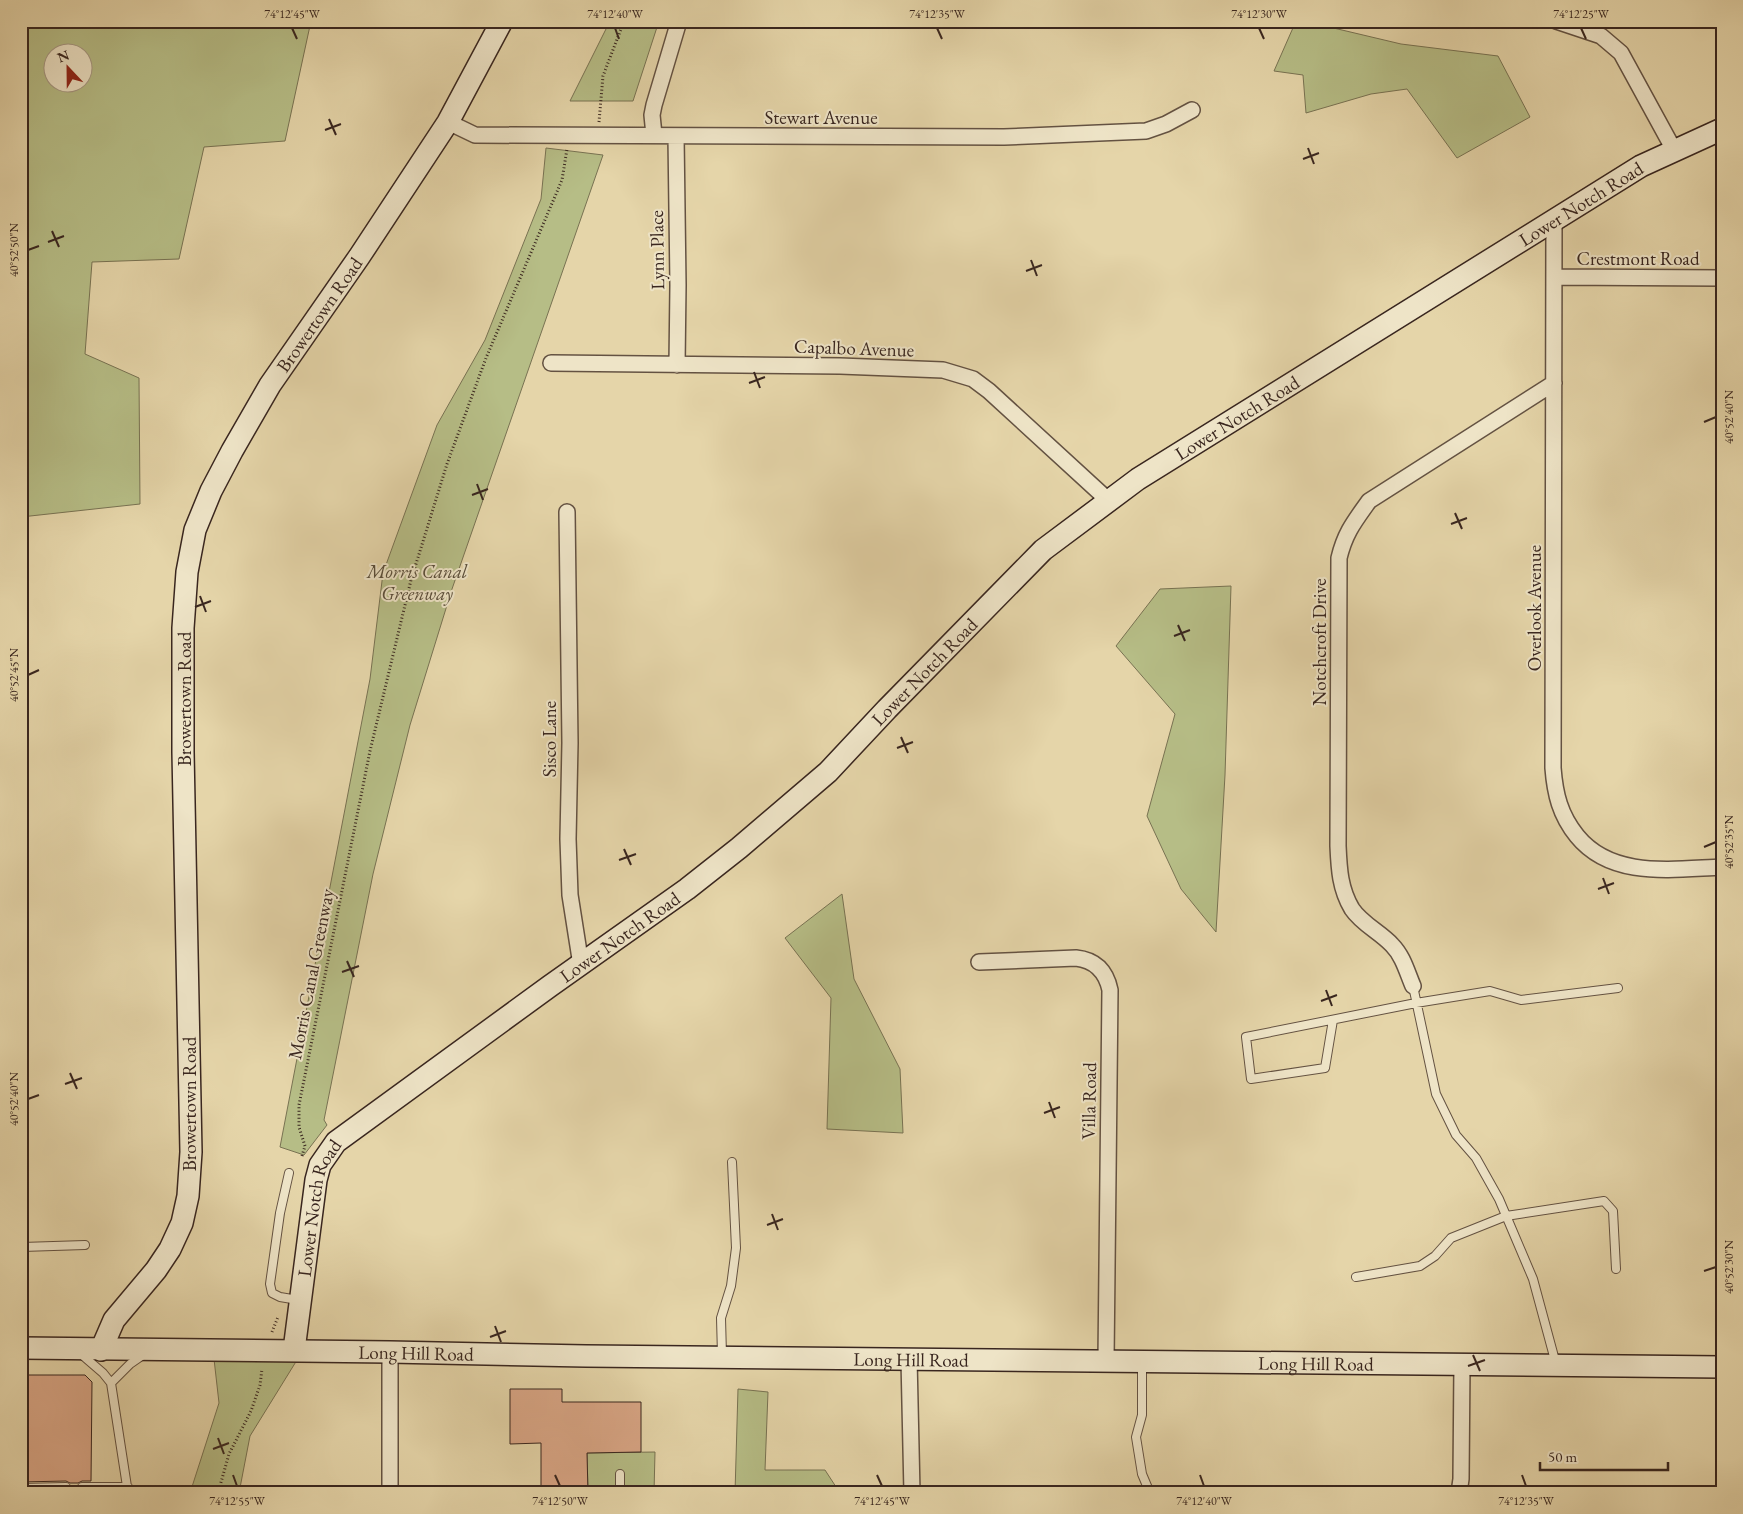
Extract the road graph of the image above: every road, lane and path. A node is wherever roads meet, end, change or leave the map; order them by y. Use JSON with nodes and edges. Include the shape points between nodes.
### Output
{"nodes":[{"id":1,"x":502,"y":21,"type":"edge"},
{"id":2,"x":624,"y":21,"type":"edge"},
{"id":3,"x":679,"y":21,"type":"edge"},
{"id":4,"x":1556,"y":21,"type":"edge"},
{"id":5,"x":1192,"y":110,"type":"dead end"},
{"id":6,"x":448,"y":122,"type":"junction"},
{"id":7,"x":1722,"y":129,"type":"edge"},
{"id":8,"x":581,"y":135,"type":"junction"},
{"id":9,"x":654,"y":135,"type":"junction"},
{"id":10,"x":676,"y":136,"type":"junction"},
{"id":11,"x":1674,"y":150,"type":"junction"},
{"id":12,"x":1554,"y":220,"type":"junction"},
{"id":13,"x":1554,"y":277,"type":"junction"},
{"id":14,"x":1722,"y":278,"type":"edge"},
{"id":15,"x":551,"y":363,"type":"dead end"},
{"id":16,"x":677,"y":364,"type":"junction"},
{"id":17,"x":1554,"y":383,"type":"junction"},
{"id":18,"x":1109,"y":501,"type":"junction"},
{"id":19,"x":567,"y":512,"type":"dead end"},
{"id":20,"x":1722,"y":867,"type":"edge"},
{"id":21,"x":979,"y":962,"type":"dead end"},
{"id":22,"x":581,"y":964,"type":"junction"},
{"id":23,"x":1413,"y":986,"type":"joint"},
{"id":24,"x":1618,"y":988,"type":"dead end"},
{"id":25,"x":1416,"y":1003,"type":"junction"},
{"id":26,"x":1333,"y":1020,"type":"junction"},
{"id":27,"x":301,"y":1162,"type":"dead end"},
{"id":28,"x":732,"y":1162,"type":"dead end"},
{"id":29,"x":289,"y":1173,"type":"dead end"},
{"id":30,"x":1506,"y":1216,"type":"junction"},
{"id":31,"x":85,"y":1245,"type":"dead end"},
{"id":32,"x":1616,"y":1269,"type":"dead end"},
{"id":33,"x":1356,"y":1277,"type":"dead end"},
{"id":34,"x":21,"y":1278,"type":"edge"},
{"id":35,"x":290,"y":1299,"type":"junction"},
{"id":36,"x":270,"y":1336,"type":"dead end"},
{"id":37,"x":21,"y":1348,"type":"edge"},
{"id":38,"x":76,"y":1350,"type":"junction"},
{"id":39,"x":101,"y":1350,"type":"junction"},
{"id":40,"x":151,"y":1350,"type":"junction"},
{"id":41,"x":294,"y":1350,"type":"junction"},
{"id":42,"x":390,"y":1352,"type":"junction"},
{"id":43,"x":722,"y":1357,"type":"junction"},
{"id":44,"x":909,"y":1359,"type":"junction"},
{"id":45,"x":264,"y":1360,"type":"dead end"},
{"id":46,"x":1106,"y":1360,"type":"junction"},
{"id":47,"x":1142,"y":1361,"type":"junction"},
{"id":48,"x":1462,"y":1364,"type":"junction"},
{"id":49,"x":1556,"y":1366,"type":"junction"},
{"id":50,"x":1722,"y":1367,"type":"edge"},
{"id":51,"x":111,"y":1383,"type":"junction"},
{"id":52,"x":620,"y":1474,"type":"dead end"},
{"id":53,"x":66,"y":1487,"type":"dead end"},
{"id":54,"x":82,"y":1487,"type":"dead end"},
{"id":55,"x":21,"y":1488,"type":"edge"},
{"id":56,"x":128,"y":1490,"type":"edge"},
{"id":57,"x":218,"y":1493,"type":"edge"},
{"id":58,"x":390,"y":1493,"type":"edge"},
{"id":59,"x":620,"y":1493,"type":"edge"},
{"id":60,"x":912,"y":1493,"type":"edge"},
{"id":61,"x":1150,"y":1493,"type":"edge"},
{"id":62,"x":1459,"y":1493,"type":"edge"}],
"edges":[{"from":1,"to":6,"type":"street","name":"Browertown Road"},
{"from":2,"to":8,"type":"path","name":"Morris Canal Greenway","via":[[603,76],[598,124]]},
{"from":3,"to":9,"type":"street","via":[[654,105]]},
{"from":4,"to":11,"type":"street","via":[[1601,36],[1621,54]]},
{"from":5,"to":10,"type":"street","name":"Stewart Avenue","via":[[1146,131],[1004,136]]},
{"from":6,"to":8,"type":"street","name":"Stewart Avenue","via":[[474,135]]},
{"from":6,"to":39,"type":"street","name":"Browertown Road","via":[[270,385],[211,491],[195,530],[187,572],[183,628],[192,1152],[188,1196],[182,1223],[170,1249],[114,1320]]},
{"from":7,"to":11,"type":"street","name":"Lower Notch Road"},
{"from":8,"to":9,"type":"street","name":"Stewart Avenue"},
{"from":8,"to":27,"type":"path","name":"Morris Canal Greenway","via":[[568,143],[562,180],[483,366],[447,464],[411,580],[370,751],[300,1096],[299,1127],[305,1146]]},
{"from":9,"to":10,"type":"street","name":"Stewart Avenue"},
{"from":10,"to":16,"type":"street","name":"Lynn Place"},
{"from":11,"to":12,"type":"street","name":"Lower Notch Road","via":[[1641,166]]},
{"from":12,"to":13,"type":"street","name":"Overlook Avenue"},
{"from":12,"to":18,"type":"street","name":"Lower Notch Road","via":[[1147,474]]},
{"from":13,"to":14,"type":"street","name":"Crestmont Road"},
{"from":13,"to":17,"type":"street","name":"Overlook Avenue"},
{"from":15,"to":16,"type":"street","name":"Capalbo Avenue"},
{"from":16,"to":18,"type":"street","name":"Capalbo Avenue","via":[[859,367],[943,370],[959,374],[973,379],[989,391]]},
{"from":17,"to":20,"type":"street","name":"Overlook Avenue","via":[[1554,768],[1557,801],[1563,816],[1585,845],[1610,861],[1653,869]]},
{"from":17,"to":23,"type":"street","name":"Notchcroft Drive","via":[[1369,501],[1349,527],[1339,558],[1340,880],[1353,910],[1401,957]]},
{"from":18,"to":22,"type":"street","name":"Lower Notch Road","via":[[1043,550],[828,772],[687,889]]},
{"from":19,"to":22,"type":"street","name":"Sisco Lane","via":[[568,848],[570,895]]},
{"from":21,"to":46,"type":"street","name":"Villa Road","via":[[1087,959],[1105,974],[1108,981]]},
{"from":22,"to":35,"type":"street","name":"Lower Notch Road","via":[[336,1142],[320,1166]]},
{"from":23,"to":25,"type":"lane"},
{"from":24,"to":25,"type":"lane","via":[[1521,1000],[1490,991]]},
{"from":25,"to":26,"type":"lane"},
{"from":25,"to":30,"type":"lane","via":[[1436,1094],[1456,1135],[1476,1158]]},
{"from":26,"to":26,"type":"lane","via":[[1246,1037],[1251,1079],[1325,1068]]},
{"from":28,"to":43,"type":"lane","via":[[736,1248],[732,1286],[721,1318]]},
{"from":29,"to":35,"type":"lane","via":[[270,1284],[272,1293]]},
{"from":30,"to":32,"type":"lane","via":[[1604,1201],[1613,1211]]},
{"from":30,"to":33,"type":"lane","via":[[1451,1238],[1435,1256],[1420,1266]]},
{"from":30,"to":49,"type":"lane","via":[[1534,1279]]},
{"from":31,"to":34,"type":"lane","via":[[22,1247]]},
{"from":35,"to":36,"type":"path"},
{"from":35,"to":41,"type":"street","name":"Lower Notch Road"},
{"from":37,"to":38,"type":"street","name":"Long Hill Road"},
{"from":38,"to":39,"type":"street","name":"Long Hill Road"},
{"from":38,"to":51,"type":"lane"},
{"from":39,"to":40,"type":"street","name":"Long Hill Road"},
{"from":40,"to":41,"type":"street","name":"Long Hill Road"},
{"from":40,"to":51,"type":"lane","via":[[130,1364]]},
{"from":41,"to":42,"type":"street","name":"Long Hill Road"},
{"from":42,"to":43,"type":"street","name":"Long Hill Road"},
{"from":42,"to":58,"type":"street"},
{"from":43,"to":44,"type":"street","name":"Long Hill Road"},
{"from":44,"to":46,"type":"street","name":"Long Hill Road"},
{"from":44,"to":60,"type":"street"},
{"from":45,"to":57,"type":"path","via":[[260,1385],[229,1454]]},
{"from":46,"to":47,"type":"street","name":"Long Hill Road"},
{"from":47,"to":48,"type":"street","name":"Long Hill Road"},
{"from":47,"to":61,"type":"lane","via":[[1142,1415],[1136,1437],[1142,1474]]},
{"from":48,"to":49,"type":"street","name":"Long Hill Road"},
{"from":48,"to":62,"type":"street"},
{"from":49,"to":50,"type":"street","name":"Long Hill Road"},
{"from":51,"to":56,"type":"lane"},
{"from":52,"to":59,"type":"lane"},
{"from":53,"to":55,"type":"lane"},
{"from":54,"to":56,"type":"lane"}]}
